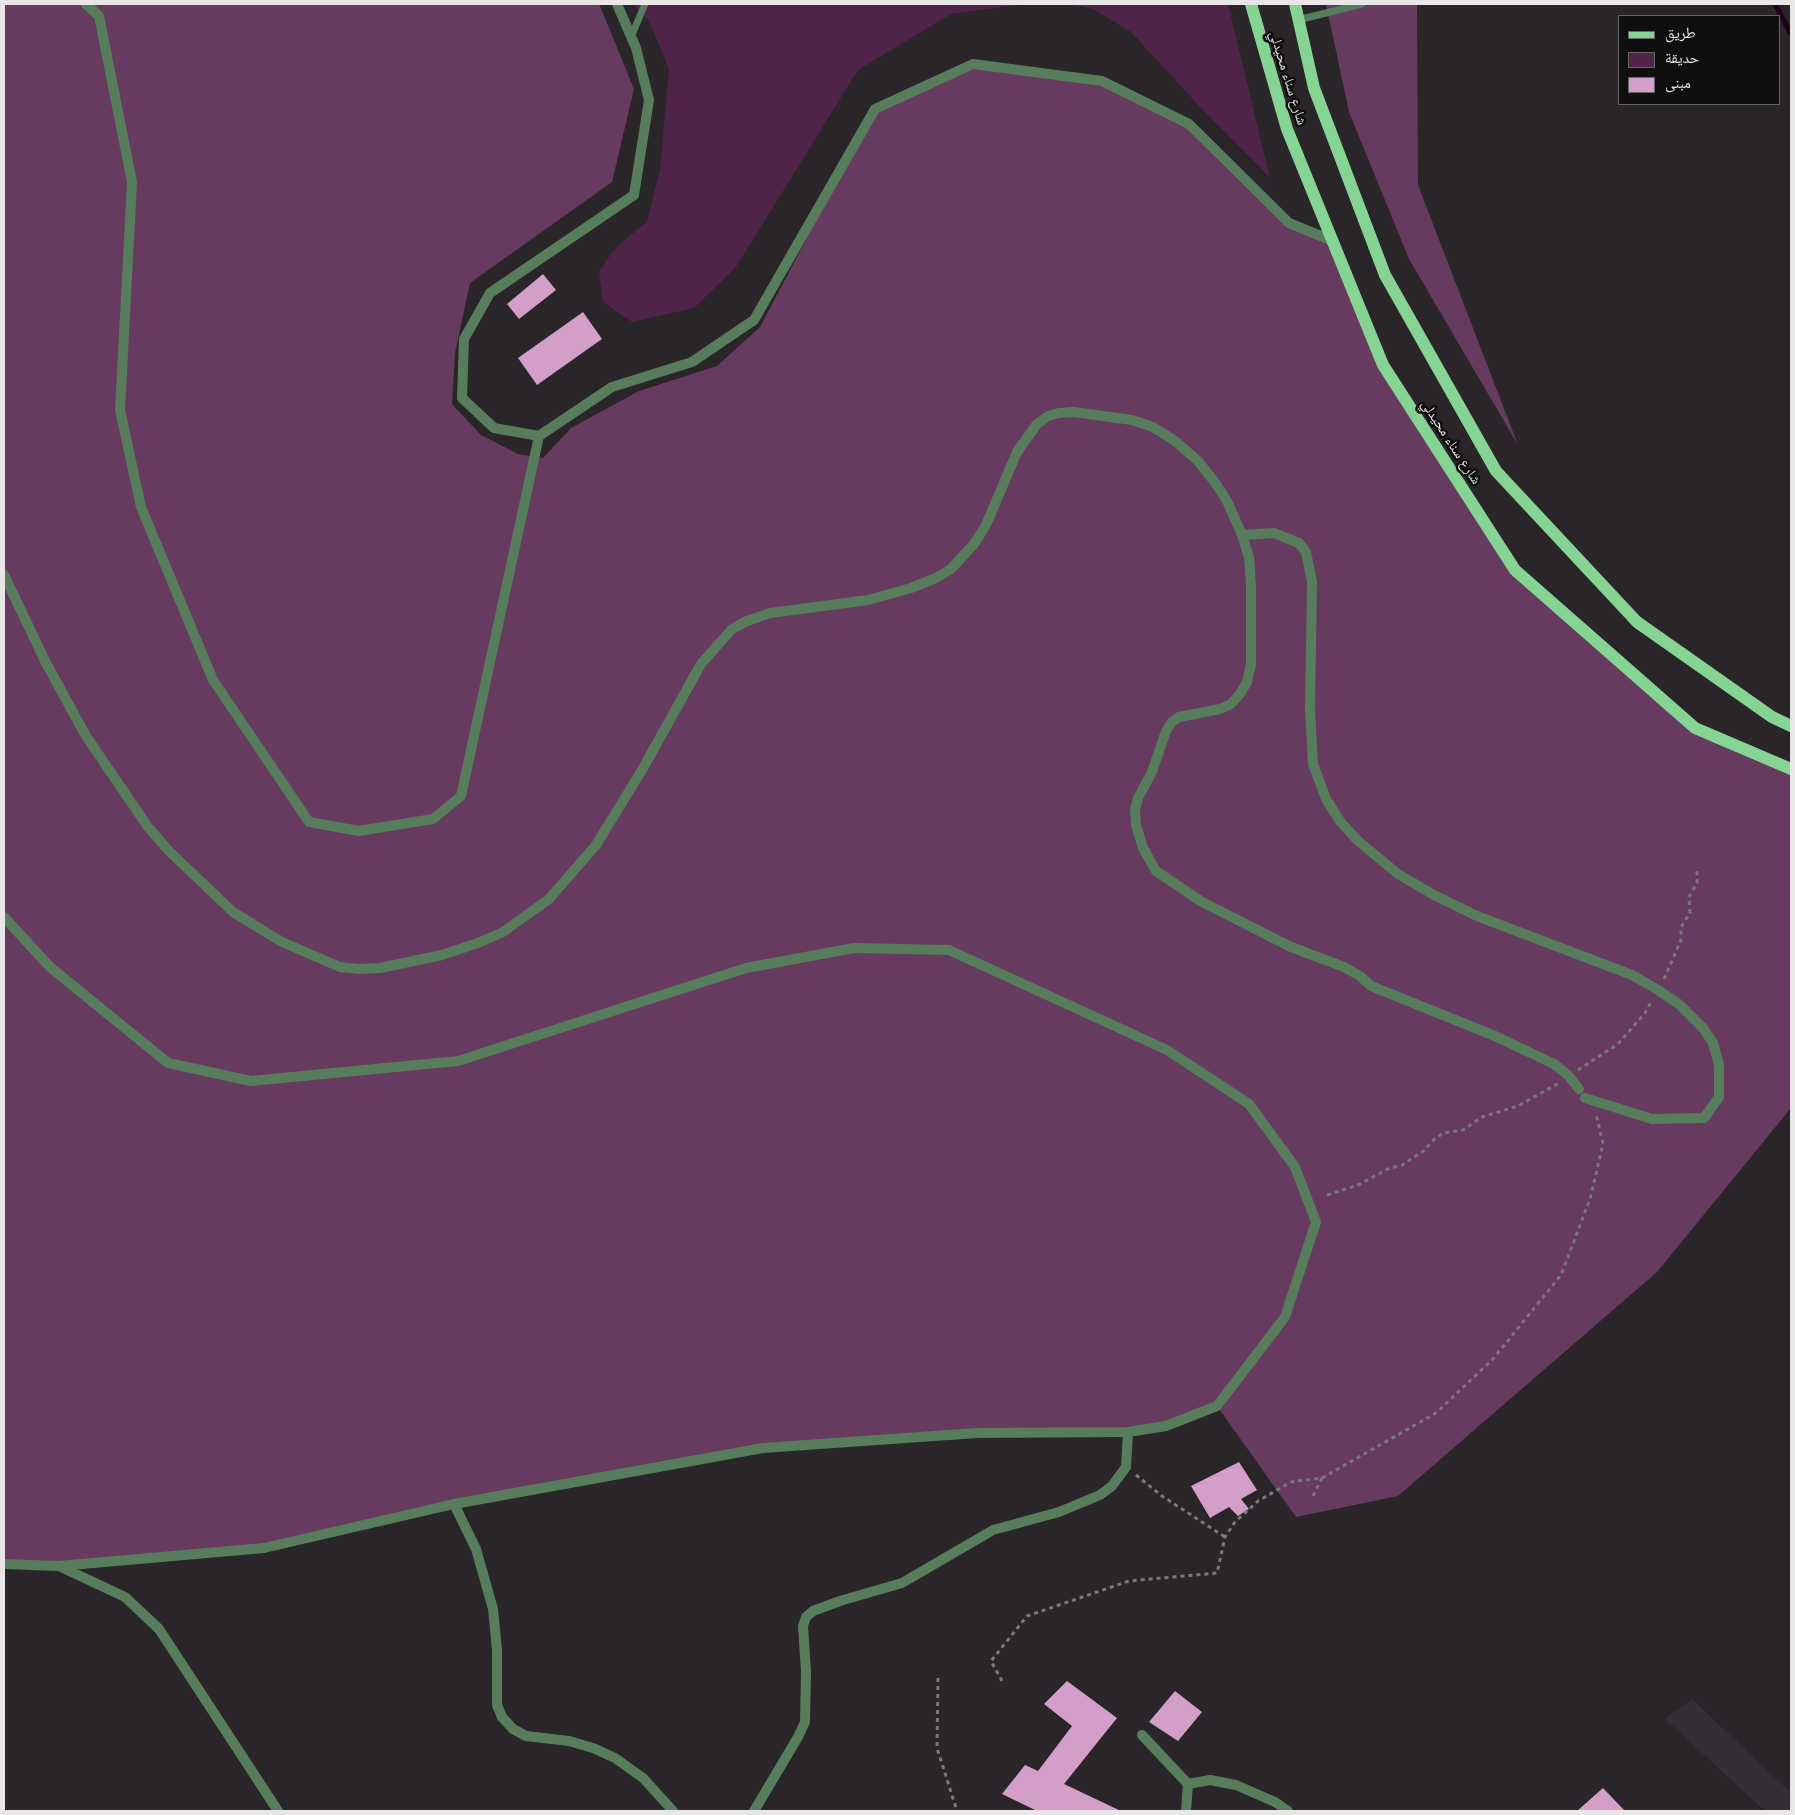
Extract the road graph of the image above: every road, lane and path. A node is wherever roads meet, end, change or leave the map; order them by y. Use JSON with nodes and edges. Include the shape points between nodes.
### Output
{"nodes":[{"id":1,"x":86,"y":4,"type":"edge"},
{"id":2,"x":617,"y":4,"type":"edge"},
{"id":3,"x":646,"y":4,"type":"edge"},
{"id":4,"x":1251,"y":4,"type":"edge"},
{"id":5,"x":1294,"y":4,"type":"edge"},
{"id":6,"x":1362,"y":4,"type":"edge"},
{"id":7,"x":1298,"y":20,"type":"junction"},
{"id":8,"x":631,"y":37,"type":"junction"},
{"id":9,"x":1333,"y":241,"type":"junction"},
{"id":10,"x":539,"y":436,"type":"junction"},
{"id":11,"x":1242,"y":535,"type":"junction"},
{"id":12,"x":4,"y":576,"type":"edge"},
{"id":13,"x":1791,"y":726,"type":"edge"},
{"id":14,"x":1791,"y":769,"type":"edge"},
{"id":15,"x":1697,"y":869,"type":"dead end"},
{"id":16,"x":4,"y":917,"type":"edge"},
{"id":17,"x":1658,"y":990,"type":"junction"},
{"id":18,"x":1568,"y":1076,"type":"junction"},
{"id":19,"x":1582,"y":1093,"type":"junction"},
{"id":20,"x":1327,"y":1195,"type":"dead end"},
{"id":21,"x":1128,"y":1432,"type":"junction"},
{"id":22,"x":1126,"y":1467,"type":"junction"},
{"id":23,"x":1322,"y":1478,"type":"junction"},
{"id":24,"x":1313,"y":1496,"type":"dead end"},
{"id":25,"x":454,"y":1504,"type":"junction"},
{"id":26,"x":1225,"y":1537,"type":"junction"},
{"id":27,"x":4,"y":1564,"type":"edge"},
{"id":28,"x":59,"y":1566,"type":"junction"},
{"id":29,"x":938,"y":1678,"type":"dead end"},
{"id":30,"x":1002,"y":1681,"type":"dead end"},
{"id":31,"x":1142,"y":1735,"type":"dead end"},
{"id":32,"x":1188,"y":1784,"type":"junction"},
{"id":33,"x":278,"y":1811,"type":"edge"},
{"id":34,"x":673,"y":1811,"type":"edge"},
{"id":35,"x":754,"y":1811,"type":"edge"},
{"id":36,"x":957,"y":1811,"type":"edge"},
{"id":37,"x":1186,"y":1811,"type":"edge"},
{"id":38,"x":1288,"y":1811,"type":"edge"}],
"edges":[{"from":1,"to":10,"type":"street","via":[[99,16],[132,182],[120,410],[141,507],[213,680],[309,822],[359,831],[433,819],[460,796]]},
{"from":2,"to":8,"type":"street"},
{"from":3,"to":8,"type":"lane"},
{"from":4,"to":9,"type":"main road","name":"شارع سناء محيدلي","via":[[1287,129]]},
{"from":5,"to":7,"type":"main road","name":"شارع سناء محيدلي"},
{"from":6,"to":7,"type":"lane"},
{"from":7,"to":13,"type":"main road","name":"شارع سناء محيدلي","via":[[1314,88],[1385,275],[1496,471],[1637,622],[1772,717]]},
{"from":8,"to":10,"type":"street","via":[[649,100],[634,195],[490,293],[464,339],[462,398],[494,428]]},
{"from":9,"to":10,"type":"street","via":[[1288,223],[1189,124],[1102,81],[973,64],[875,108],[754,320],[692,362],[612,387]]},
{"from":9,"to":14,"type":"main road","name":"شارع سناء محيدلي","via":[[1384,365],[1515,570],[1695,728]]},
{"from":11,"to":12,"type":"street","via":[[1214,481],[1197,460],[1153,427],[1132,420],[1074,412],[1048,416],[1037,424],[1016,452],[986,525],[951,569],[936,578],[868,600],[770,613],[732,629],[701,664],[596,846],[549,899],[511,926],[478,943],[415,962],[359,969],[319,960],[251,925],[169,851],[132,805],[86,736]]},
{"from":11,"to":17,"type":"street","via":[[1274,533],[1298,543],[1306,552],[1312,582],[1310,710],[1313,764],[1326,798],[1357,840],[1398,874],[1434,895],[1477,916],[1632,975]]},
{"from":11,"to":18,"type":"street","via":[[1249,556],[1251,585],[1251,664],[1247,682],[1231,704],[1220,710],[1179,717],[1166,731],[1135,810],[1136,825],[1150,862],[1166,879],[1252,928],[1291,947],[1344,966],[1386,993],[1495,1036],[1554,1064]]},
{"from":15,"to":17,"type":"path","via":[[1697,883],[1689,897],[1690,913],[1681,928],[1681,940],[1672,965]]},
{"from":16,"to":21,"type":"street","via":[[50,967],[168,1063],[251,1081],[458,1061],[746,968],[854,948],[949,950],[1122,1029],[1167,1050],[1249,1104],[1295,1167],[1316,1222],[1285,1318],[1217,1406],[1166,1426]]},
{"from":17,"to":18,"type":"path","via":[[1645,1013],[1618,1044]]},
{"from":17,"to":19,"type":"street","via":[[1680,1005],[1714,1042],[1720,1065],[1719,1097],[1704,1118],[1652,1119]]},
{"from":18,"to":19,"type":"street"},
{"from":18,"to":20,"type":"path","via":[[1518,1106],[1482,1117],[1463,1130],[1443,1133],[1402,1165]]},
{"from":19,"to":23,"type":"path","via":[[1597,1116],[1603,1144],[1590,1199],[1562,1276],[1493,1359],[1436,1413]]},
{"from":21,"to":22,"type":"street"},
{"from":21,"to":25,"type":"street","via":[[977,1433],[763,1448]]},
{"from":22,"to":26,"type":"path","via":[[1162,1496]]},
{"from":22,"to":35,"type":"street","via":[[1112,1486],[1084,1503],[993,1530],[902,1583],[840,1600],[806,1617],[803,1626],[805,1722]]},
{"from":23,"to":24,"type":"path"},
{"from":23,"to":26,"type":"path","via":[[1291,1482],[1258,1501]]},
{"from":25,"to":28,"type":"street","via":[[264,1548]]},
{"from":25,"to":34,"type":"street","via":[[476,1548],[493,1609],[497,1705],[502,1716],[513,1729],[526,1736],[569,1741],[615,1758],[643,1778]]},
{"from":26,"to":30,"type":"path","via":[[1217,1572],[1129,1580],[1027,1616],[991,1661]]},
{"from":27,"to":28,"type":"street"},
{"from":28,"to":33,"type":"street","via":[[125,1597],[159,1630]]},
{"from":29,"to":36,"type":"path","via":[[937,1748]]},
{"from":31,"to":32,"type":"street"},
{"from":32,"to":37,"type":"street"},
{"from":32,"to":38,"type":"street","via":[[1210,1780],[1236,1784]]}]}
